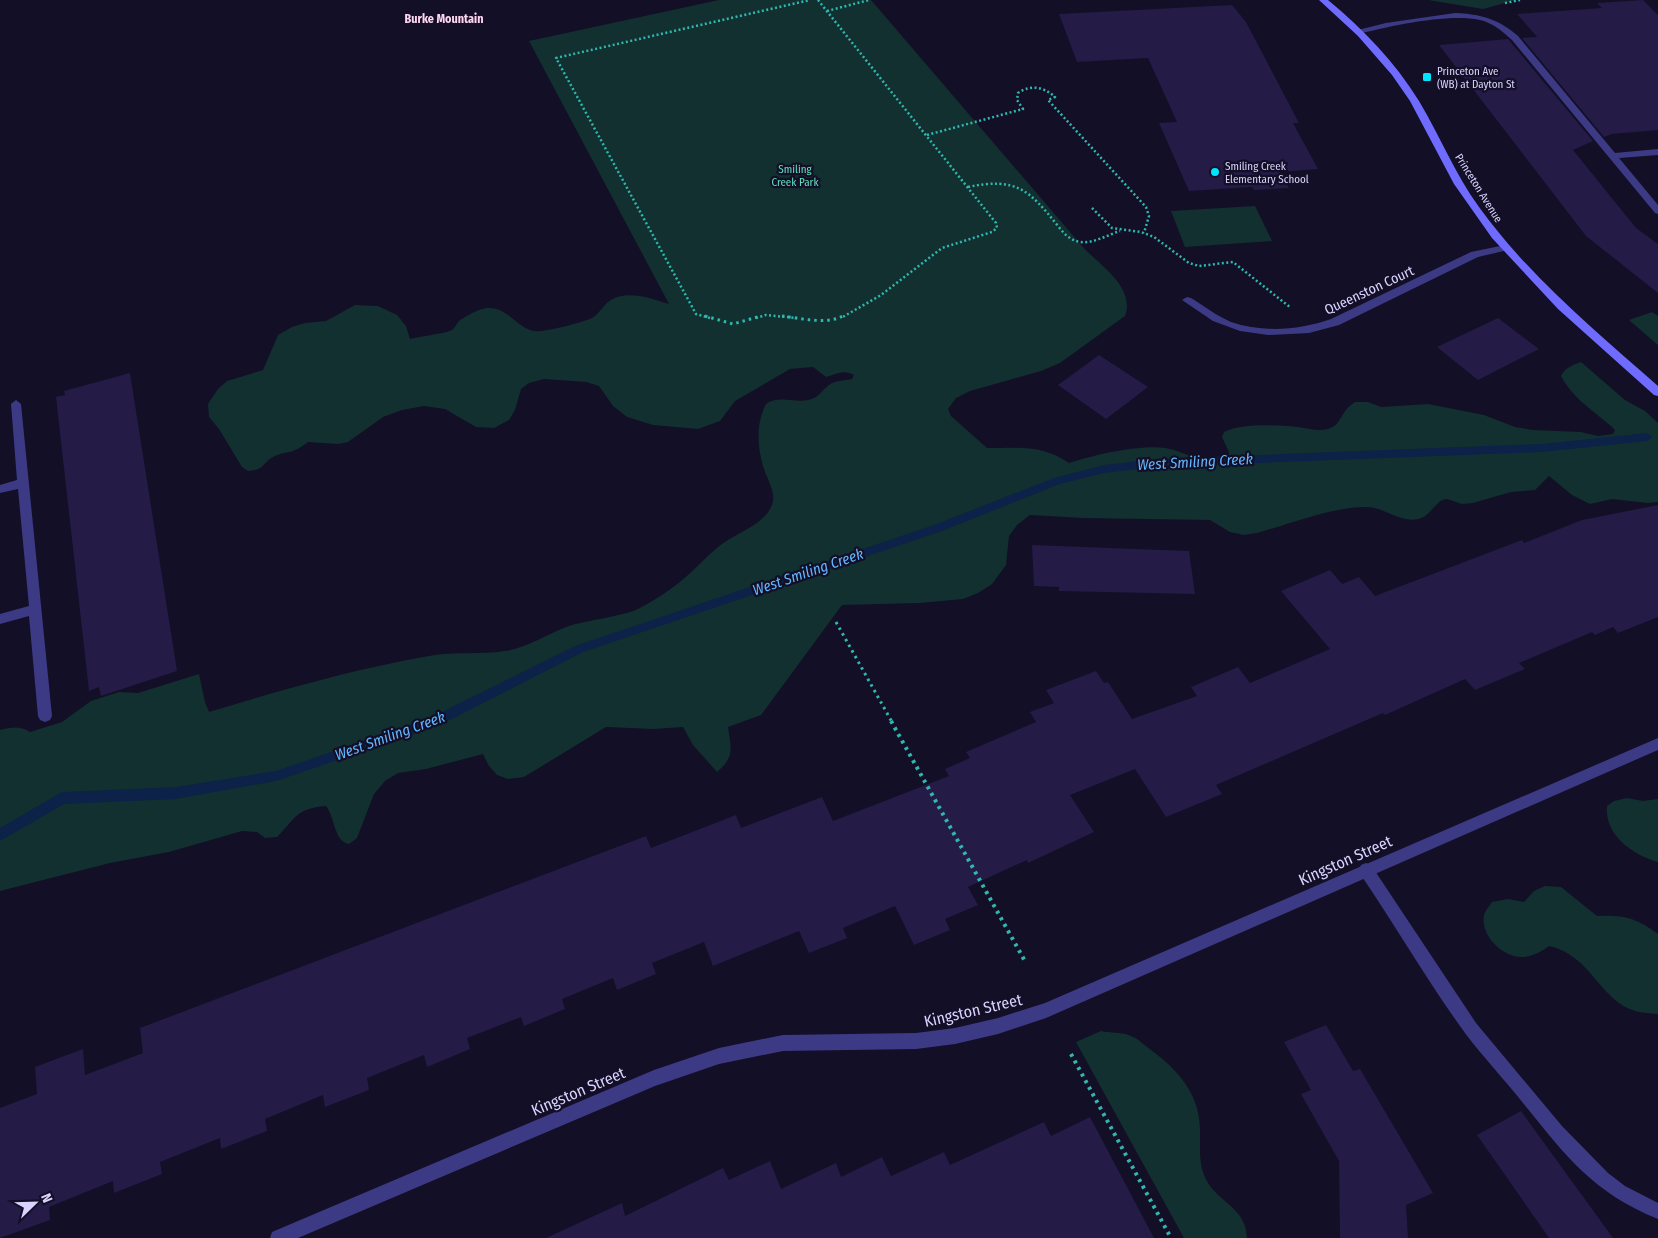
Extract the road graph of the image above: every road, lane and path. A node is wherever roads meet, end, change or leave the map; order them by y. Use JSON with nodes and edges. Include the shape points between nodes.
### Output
{"nodes":[{"id":1,"x":810,"y":0,"type":"edge"},
{"id":2,"x":818,"y":0,"type":"edge"},
{"id":3,"x":869,"y":0,"type":"edge"},
{"id":4,"x":1323,"y":0,"type":"edge"},
{"id":5,"x":826,"y":10,"type":"junction"},
{"id":6,"x":1358,"y":31,"type":"junction"},
{"id":7,"x":927,"y":135,"type":"junction"},
{"id":8,"x":1658,"y":152,"type":"edge"},
{"id":9,"x":1613,"y":156,"type":"junction"},
{"id":10,"x":968,"y":187,"type":"junction"},
{"id":11,"x":1092,"y":208,"type":"dead end"},
{"id":12,"x":1658,"y":211,"type":"edge"},
{"id":13,"x":1121,"y":230,"type":"junction"},
{"id":14,"x":1144,"y":233,"type":"junction"},
{"id":15,"x":1505,"y":248,"type":"junction"},
{"id":16,"x":1186,"y":300,"type":"dead end"},
{"id":17,"x":1297,"y":311,"type":"dead end"},
{"id":18,"x":1658,"y":392,"type":"edge"},
{"id":19,"x":16,"y":404,"type":"dead end"},
{"id":20,"x":24,"y":482,"type":"junction"},
{"id":21,"x":0,"y":489,"type":"edge"},
{"id":22,"x":35,"y":609,"type":"junction"},
{"id":23,"x":0,"y":620,"type":"edge"},
{"id":24,"x":836,"y":622,"type":"dead end"},
{"id":25,"x":45,"y":716,"type":"dead end"},
{"id":26,"x":1658,"y":744,"type":"edge"},
{"id":27,"x":1366,"y":870,"type":"junction"},
{"id":28,"x":1026,"y":963,"type":"dead end"},
{"id":29,"x":1071,"y":1054,"type":"dead end"},
{"id":30,"x":1658,"y":1211,"type":"edge"},
{"id":31,"x":278,"y":1238,"type":"edge"},
{"id":32,"x":1171,"y":1238,"type":"edge"}],
"edges":[{"from":1,"to":10,"type":"path","via":[[556,58],[696,314],[733,324],[766,315],[823,320],[845,316],[882,295],[942,248],[996,230],[996,222]]},
{"from":2,"to":5,"type":"path"},
{"from":3,"to":5,"type":"path"},
{"from":4,"to":6,"type":"street","name":"Princeton Avenue"},
{"from":5,"to":7,"type":"path"},
{"from":6,"to":9,"type":"street","via":[[1453,15],[1476,16],[1499,24],[1515,38]]},
{"from":6,"to":15,"type":"street","name":"Princeton Avenue","via":[[1404,86],[1474,208]]},
{"from":7,"to":10,"type":"path"},
{"from":7,"to":14,"type":"path","via":[[1023,109],[1017,100],[1020,91],[1045,89],[1055,98],[1048,100],[1146,207],[1149,216]]},
{"from":8,"to":9,"type":"street"},
{"from":9,"to":12,"type":"street"},
{"from":10,"to":13,"type":"path","via":[[995,182],[1018,187],[1036,200],[1066,236],[1075,241],[1090,241]]},
{"from":11,"to":13,"type":"path","via":[[1109,226]]},
{"from":13,"to":14,"type":"path"},
{"from":14,"to":17,"type":"path","via":[[1164,243],[1192,265],[1232,262]]},
{"from":15,"to":16,"type":"street","name":"Queenston Court","via":[[1475,254],[1336,322],[1311,329],[1280,331],[1240,327],[1218,319]]},
{"from":15,"to":18,"type":"street","name":"Princeton Avenue","via":[[1544,290]]},
{"from":19,"to":20,"type":"street"},
{"from":20,"to":21,"type":"street"},
{"from":20,"to":22,"type":"street"},
{"from":22,"to":23,"type":"street"},
{"from":22,"to":25,"type":"street"},
{"from":24,"to":28,"type":"path"},
{"from":26,"to":27,"type":"street","name":"Kingston Street"},
{"from":27,"to":30,"type":"street","via":[[1467,1022],[1559,1135],[1616,1192]]},
{"from":27,"to":31,"type":"street","name":"Kingston Street","via":[[1046,1010],[998,1026],[916,1041],[783,1043],[688,1065]]},
{"from":29,"to":32,"type":"path"}]}
